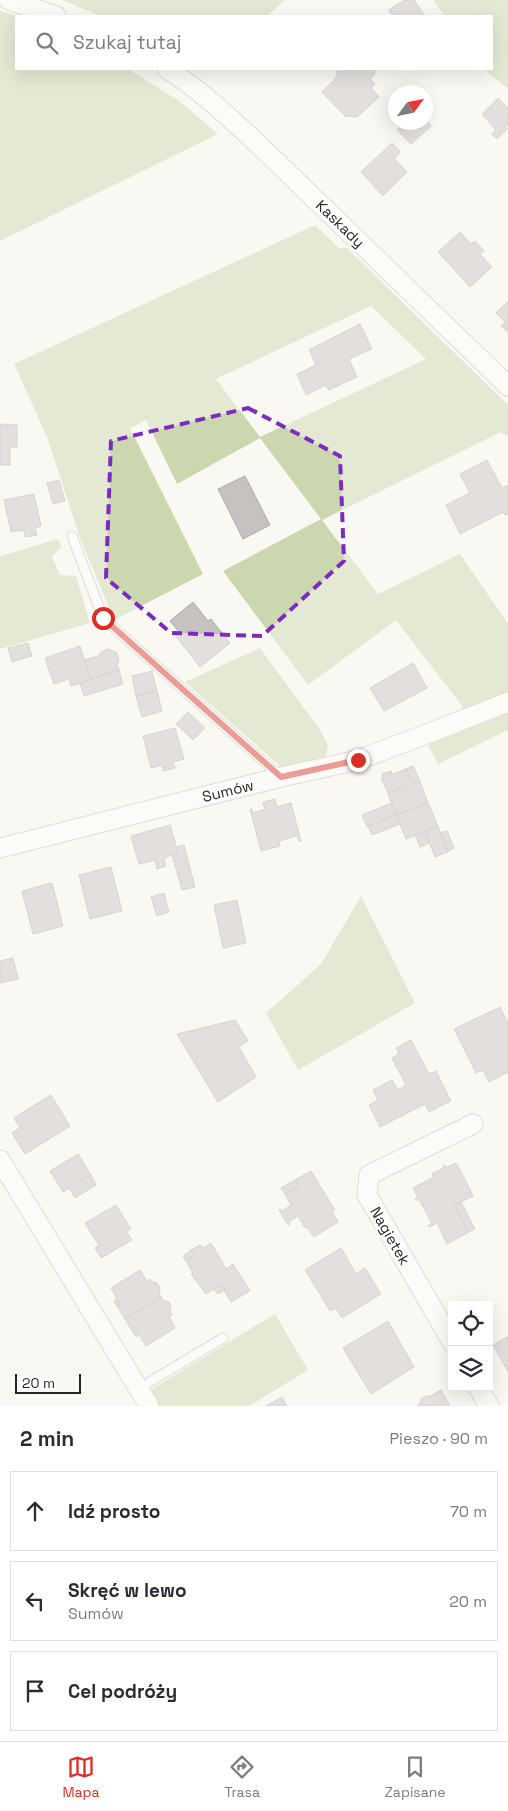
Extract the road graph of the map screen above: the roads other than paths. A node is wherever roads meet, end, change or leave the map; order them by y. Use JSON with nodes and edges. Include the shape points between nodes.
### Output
{"nodes":[{"id":1,"x":9,"y":0,"type":"edge"},
{"id":2,"x":53,"y":15,"type":"edge"},
{"id":3,"x":168,"y":70,"type":"edge"},
{"id":4,"x":508,"y":386,"type":"edge"},
{"id":5,"x":72,"y":536,"type":"dead end"},
{"id":6,"x":508,"y":702,"type":"edge"},
{"id":7,"x":281,"y":777,"type":"junction"},
{"id":8,"x":0,"y":848,"type":"edge"},
{"id":9,"x":473,"y":1124,"type":"dead end"},
{"id":10,"x":0,"y":1160,"type":"edge"},
{"id":11,"x":448,"y":1335,"type":"edge"},
{"id":12,"x":223,"y":1338,"type":"dead end"},
{"id":13,"x":138,"y":1389,"type":"junction"},
{"id":14,"x":480,"y":1391,"type":"edge"},
{"id":15,"x":149,"y":1406,"type":"edge"},
{"id":16,"x":489,"y":1406,"type":"edge"}],
"edges":[{"from":1,"to":2,"type":"street"},
{"from":3,"to":4,"type":"street","name":"Kaskady","via":[[181,77],[260,147]]},
{"from":5,"to":7,"type":"lane","via":[[103,618]]},
{"from":6,"to":7,"type":"street","name":"Sumów","via":[[358,760]]},
{"from":7,"to":8,"type":"street","name":"Sumów"},
{"from":9,"to":11,"type":"street","name":"Nagietek","via":[[369,1175],[367,1196]]},
{"from":10,"to":13,"type":"street"},
{"from":12,"to":13,"type":"lane"},
{"from":13,"to":15,"type":"street"},
{"from":14,"to":16,"type":"street"}]}
